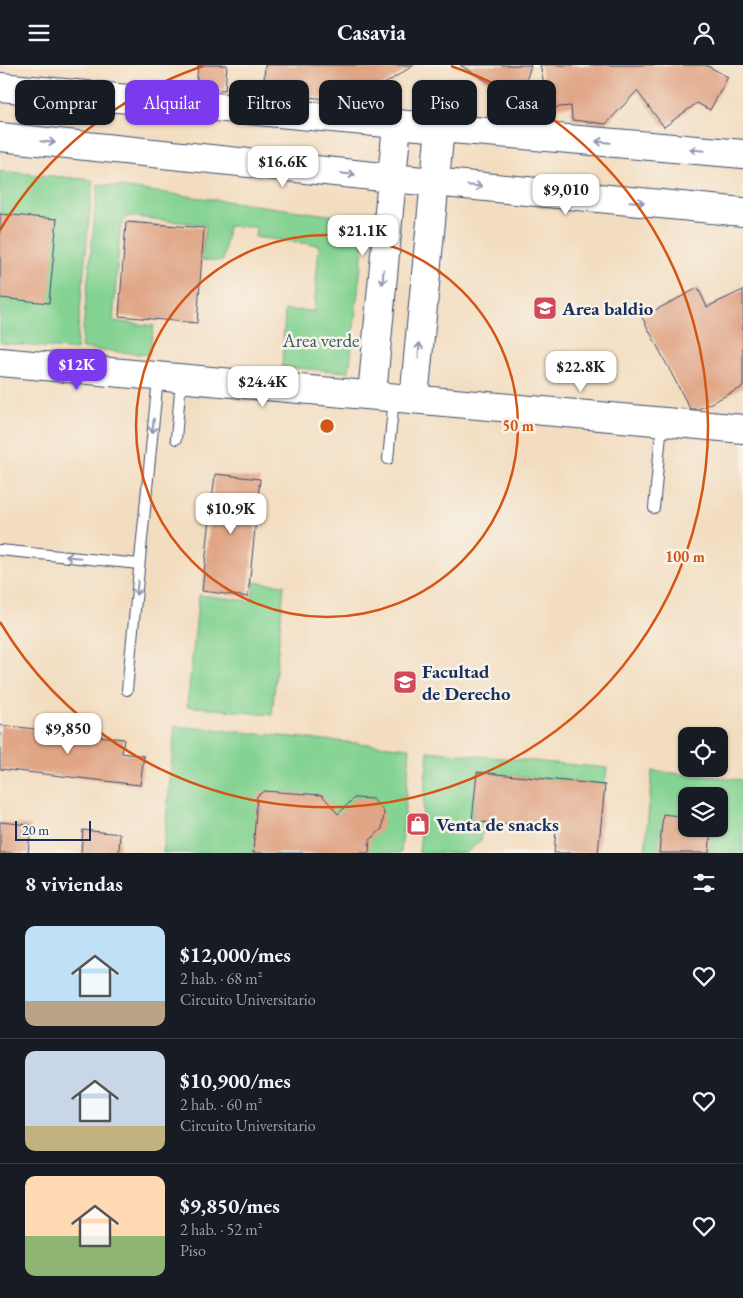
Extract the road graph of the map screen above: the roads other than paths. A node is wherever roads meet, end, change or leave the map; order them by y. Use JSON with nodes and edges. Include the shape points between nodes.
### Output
{"nodes":[{"id":1,"x":0,"y":87,"type":"edge"},
{"id":2,"x":319,"y":117,"type":"edge"},
{"id":3,"x":396,"y":125,"type":"edge"},
{"id":4,"x":402,"y":125,"type":"edge"},
{"id":5,"x":440,"y":129,"type":"junction"},
{"id":6,"x":0,"y":137,"type":"edge"},
{"id":7,"x":743,"y":154,"type":"edge"},
{"id":8,"x":392,"y":179,"type":"junction"},
{"id":9,"x":435,"y":182,"type":"junction"},
{"id":10,"x":743,"y":212,"type":"edge"},
{"id":11,"x":0,"y":362,"type":"edge"},
{"id":12,"x":169,"y":379,"type":"junction"},
{"id":13,"x":394,"y":397,"type":"junction"},
{"id":14,"x":662,"y":421,"type":"junction"},
{"id":15,"x":743,"y":429,"type":"edge"},
{"id":16,"x":176,"y":439,"type":"dead end"},
{"id":17,"x":388,"y":459,"type":"dead end"},
{"id":18,"x":654,"y":508,"type":"dead end"},
{"id":19,"x":0,"y":550,"type":"edge"},
{"id":20,"x":139,"y":564,"type":"junction"},
{"id":21,"x":126,"y":690,"type":"dead end"}],
"edges":[{"from":1,"to":2,"type":"main road"},
{"from":3,"to":8,"type":"main road"},
{"from":4,"to":5,"type":"main road"},
{"from":7,"to":5,"type":"main road","one_way":true},
{"from":5,"to":9,"type":"main road"},
{"from":6,"to":8,"type":"main road","one_way":true},
{"from":8,"to":9,"type":"main road"},
{"from":8,"to":13,"type":"main road","one_way":true},
{"from":9,"to":10,"type":"main road","one_way":true},
{"from":13,"to":9,"type":"main road","one_way":true},
{"from":11,"to":12,"type":"main road"},
{"from":12,"to":13,"type":"main road"},
{"from":12,"to":16,"type":"lane"},
{"from":12,"to":20,"type":"lane","one_way":true},
{"from":13,"to":14,"type":"main road"},
{"from":13,"to":17,"type":"lane"},
{"from":14,"to":15,"type":"main road"},
{"from":14,"to":18,"type":"lane"},
{"from":20,"to":19,"type":"lane","one_way":true},
{"from":20,"to":21,"type":"lane","one_way":true}]}
